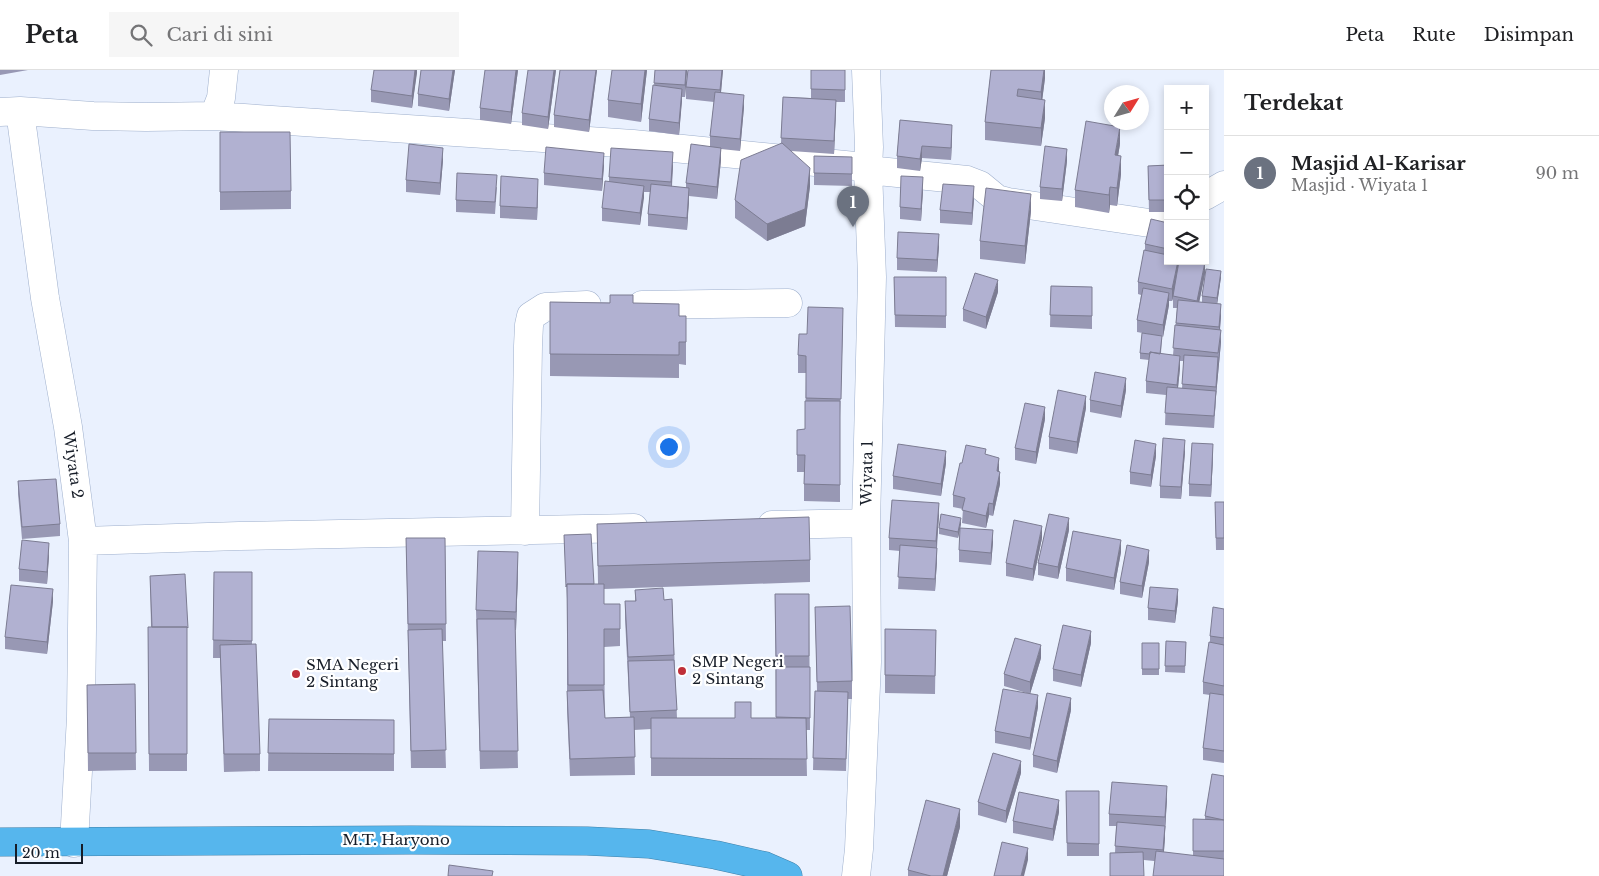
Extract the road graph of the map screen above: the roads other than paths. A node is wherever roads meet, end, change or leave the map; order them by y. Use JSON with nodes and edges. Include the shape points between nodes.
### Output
{"nodes":[{"id":1,"x":224,"y":70,"type":"edge"},
{"id":2,"x":866,"y":70,"type":"edge"},
{"id":3,"x":10,"y":111,"type":"edge"},
{"id":4,"x":214,"y":116,"type":"junction"},
{"id":5,"x":868,"y":170,"type":"junction"},
{"id":6,"x":1224,"y":185,"type":"edge"},
{"id":7,"x":1209,"y":194,"type":"edge"},
{"id":8,"x":1164,"y":222,"type":"edge"},
{"id":9,"x":788,"y":303,"type":"dead end"},
{"id":10,"x":866,"y":523,"type":"junction"},
{"id":11,"x":747,"y":526,"type":"edge"},
{"id":12,"x":657,"y":528,"type":"edge"},
{"id":13,"x":525,"y":531,"type":"junction"},
{"id":14,"x":83,"y":541,"type":"junction"},
{"id":15,"x":0,"y":842,"type":"edge"},
{"id":16,"x":74,"y":843,"type":"junction"},
{"id":17,"x":788,"y":876,"type":"edge"},
{"id":18,"x":856,"y":876,"type":"edge"}],
"edges":[{"from":1,"to":4,"type":"street","via":[[221,98]]},
{"from":2,"to":5,"type":"street","name":"Wiyata 1"},
{"from":3,"to":4,"type":"street","via":[[93,116]]},
{"from":3,"to":14,"type":"street","name":"Wiyata 2","via":[[68,428]]},
{"from":4,"to":5,"type":"street","via":[[633,144],[855,166]]},
{"from":5,"to":8,"type":"street","via":[[967,180],[980,185],[997,199],[1008,202],[1150,223]]},
{"from":5,"to":10,"type":"street","name":"Wiyata 1","via":[[872,277]]},
{"from":6,"to":7,"type":"street"},
{"from":9,"to":13,"type":"street","via":[[544,307],[531,316]]},
{"from":10,"to":11,"type":"street"},
{"from":10,"to":18,"type":"street","name":"Wiyata 1","via":[[867,662]]},
{"from":12,"to":13,"type":"street"},
{"from":13,"to":14,"type":"street"},
{"from":14,"to":16,"type":"street","name":"Wiyata 2","via":[[81,716]]},
{"from":15,"to":16,"type":"highway","name":"M.T. Haryono"},
{"from":16,"to":17,"type":"highway","name":"M.T. Haryono","via":[[587,841],[649,844],[716,855],[765,866]]}]}
